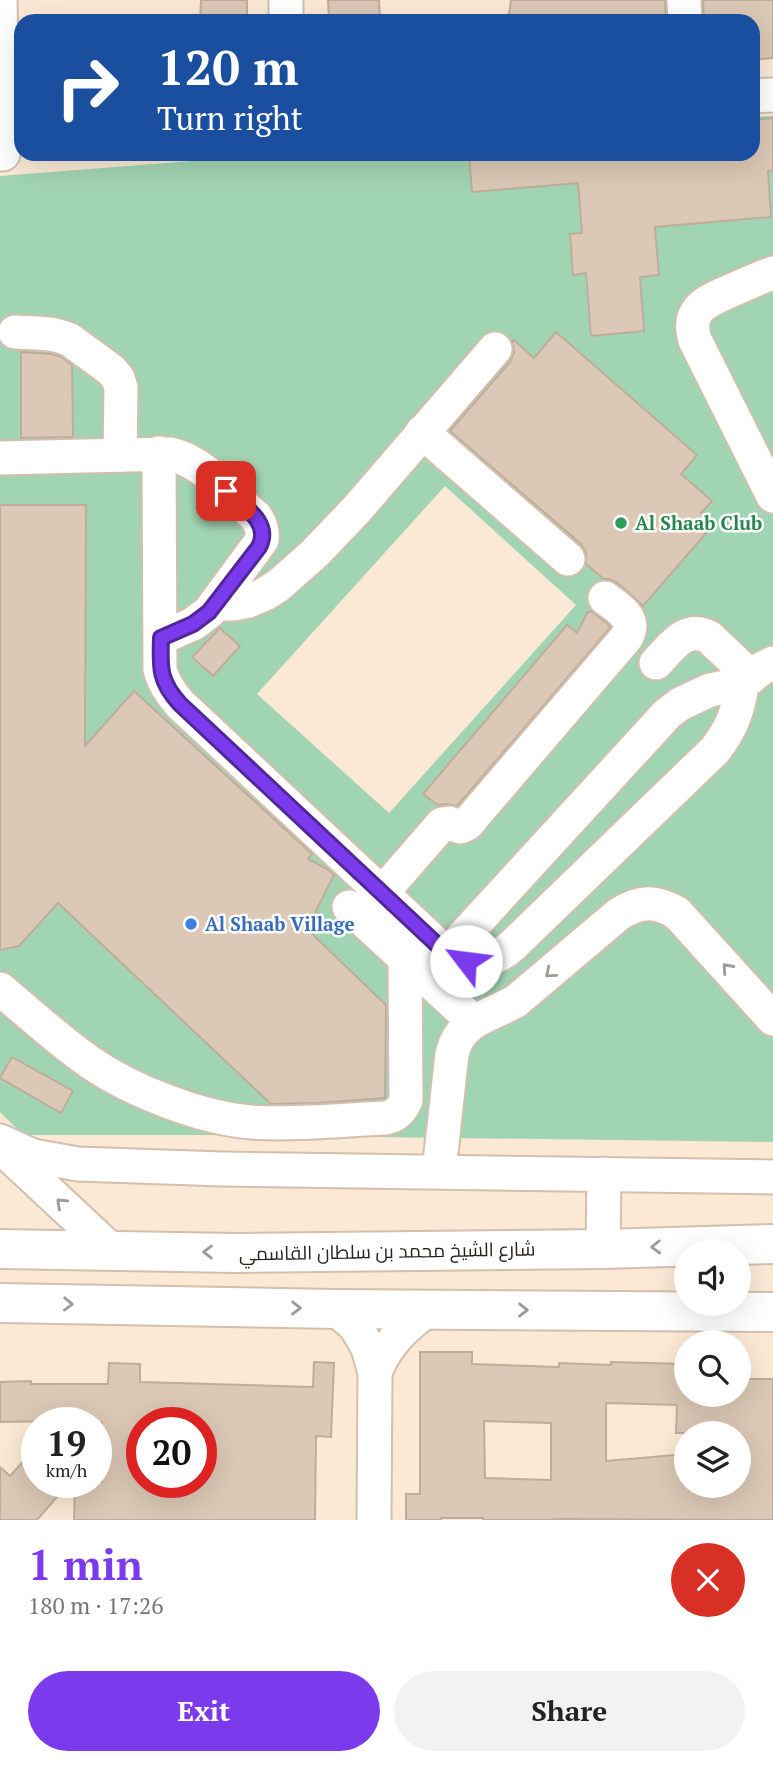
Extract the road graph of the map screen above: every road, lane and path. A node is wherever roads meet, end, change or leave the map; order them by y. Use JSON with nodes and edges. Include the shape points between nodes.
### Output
{"nodes":[{"id":1,"x":0,"y":0,"type":"edge"},
{"id":2,"x":8,"y":154,"type":"edge"},
{"id":3,"x":773,"y":273,"type":"edge"},
{"id":4,"x":15,"y":332,"type":"dead end"},
{"id":5,"x":495,"y":349,"type":"dead end"},
{"id":6,"x":422,"y":432,"type":"junction"},
{"id":7,"x":159,"y":453,"type":"junction"},
{"id":8,"x":120,"y":455,"type":"junction"},
{"id":9,"x":0,"y":458,"type":"edge"},
{"id":10,"x":773,"y":496,"type":"edge"},
{"id":11,"x":568,"y":559,"type":"dead end"},
{"id":12,"x":605,"y":598,"type":"dead end"},
{"id":13,"x":216,"y":604,"type":"junction"},
{"id":14,"x":161,"y":638,"type":"junction"},
{"id":15,"x":626,"y":638,"type":"junction"},
{"id":16,"x":656,"y":663,"type":"junction"},
{"id":17,"x":755,"y":675,"type":"edge"},
{"id":18,"x":695,"y":696,"type":"junction"},
{"id":19,"x":382,"y":893,"type":"junction"},
{"id":20,"x":349,"y":907,"type":"dead end"},
{"id":21,"x":447,"y":954,"type":"junction"},
{"id":22,"x":405,"y":958,"type":"junction"},
{"id":23,"x":0,"y":989,"type":"edge"},
{"id":24,"x":773,"y":1019,"type":"edge"},
{"id":25,"x":473,"y":1021,"type":"junction"},
{"id":26,"x":224,"y":1118,"type":"junction"},
{"id":27,"x":0,"y":1144,"type":"edge"},
{"id":28,"x":222,"y":1169,"type":"junction"},
{"id":29,"x":439,"y":1171,"type":"junction"},
{"id":30,"x":604,"y":1174,"type":"junction"},
{"id":31,"x":773,"y":1177,"type":"edge"},
{"id":32,"x":0,"y":1227,"type":"edge"},
{"id":33,"x":773,"y":1244,"type":"edge"},
{"id":34,"x":43,"y":1248,"type":"junction"},
{"id":35,"x":0,"y":1249,"type":"edge"},
{"id":36,"x":603,"y":1249,"type":"junction"},
{"id":37,"x":111,"y":1250,"type":"junction"},
{"id":38,"x":0,"y":1303,"type":"edge"},
{"id":39,"x":336,"y":1309,"type":"junction"},
{"id":40,"x":429,"y":1309,"type":"junction"},
{"id":41,"x":773,"y":1312,"type":"edge"},
{"id":42,"x":375,"y":1373,"type":"junction"},
{"id":43,"x":374,"y":1520,"type":"edge"}],
"edges":[{"from":1,"to":2,"type":"street"},
{"from":3,"to":10,"type":"street","via":[[707,301],[696,311],[692,326]]},
{"from":4,"to":8,"type":"street","via":[[56,334],[71,340],[115,374],[121,388]]},
{"from":5,"to":6,"type":"street"},
{"from":6,"to":11,"type":"street"},
{"from":6,"to":13,"type":"street","via":[[344,524],[279,584],[249,601]]},
{"from":7,"to":8,"type":"street"},
{"from":7,"to":13,"type":"street","via":[[191,461],[261,524],[259,547]]},
{"from":7,"to":14,"type":"street"},
{"from":8,"to":9,"type":"street"},
{"from":12,"to":15,"type":"street","via":[[629,620]]},
{"from":13,"to":14,"type":"street","via":[[202,619]]},
{"from":14,"to":19,"type":"street","via":[[160,670],[171,694]]},
{"from":15,"to":16,"type":"street"},
{"from":15,"to":19,"type":"street","via":[[467,824],[442,824]]},
{"from":16,"to":17,"type":"street","via":[[694,632],[709,637]]},
{"from":16,"to":18,"type":"street"},
{"from":17,"to":18,"type":"street"},
{"from":17,"to":21,"type":"street","via":[[715,750],[513,945],[486,960],[466,961]]},
{"from":18,"to":21,"type":"street","via":[[667,714]]},
{"from":19,"to":21,"type":"street"},
{"from":20,"to":22,"type":"street"},
{"from":22,"to":25,"type":"street"},
{"from":22,"to":26,"type":"street","via":[[406,1100],[398,1113],[385,1118],[277,1122]]},
{"from":23,"to":26,"type":"street","via":[[111,1076],[178,1105]]},
{"from":24,"to":25,"type":"street","one_way":true,"via":[[677,913],[642,904],[619,914],[516,1001]]},
{"from":25,"to":29,"type":"street","via":[[458,1036],[452,1054]]},
{"from":26,"to":28,"type":"street"},
{"from":27,"to":28,"type":"street","via":[[78,1164]]},
{"from":37,"to":27,"type":"street","one_way":true},
{"from":28,"to":29,"type":"street"},
{"from":29,"to":30,"type":"street"},
{"from":30,"to":31,"type":"street"},
{"from":30,"to":36,"type":"street"},
{"from":32,"to":34,"type":"main road"},
{"from":33,"to":36,"type":"main road","name":"شارع الشيخ محمد بن سلطان القاسمي","one_way":true},
{"from":34,"to":35,"type":"main road","name":"شارع الشيخ محمد بن سلطان القاسمي"},
{"from":34,"to":37,"type":"main road","name":"شارع الشيخ محمد بن سلطان القاسمي"},
{"from":36,"to":37,"type":"main road","name":"شارع الشيخ محمد بن سلطان القاسمي","one_way":true},
{"from":38,"to":39,"type":"main road","one_way":true},
{"from":39,"to":40,"type":"main road"},
{"from":39,"to":42,"type":"street","via":[[362,1336]]},
{"from":40,"to":41,"type":"main road","one_way":true},
{"from":40,"to":42,"type":"street","via":[[396,1337]]},
{"from":42,"to":43,"type":"street"}]}
